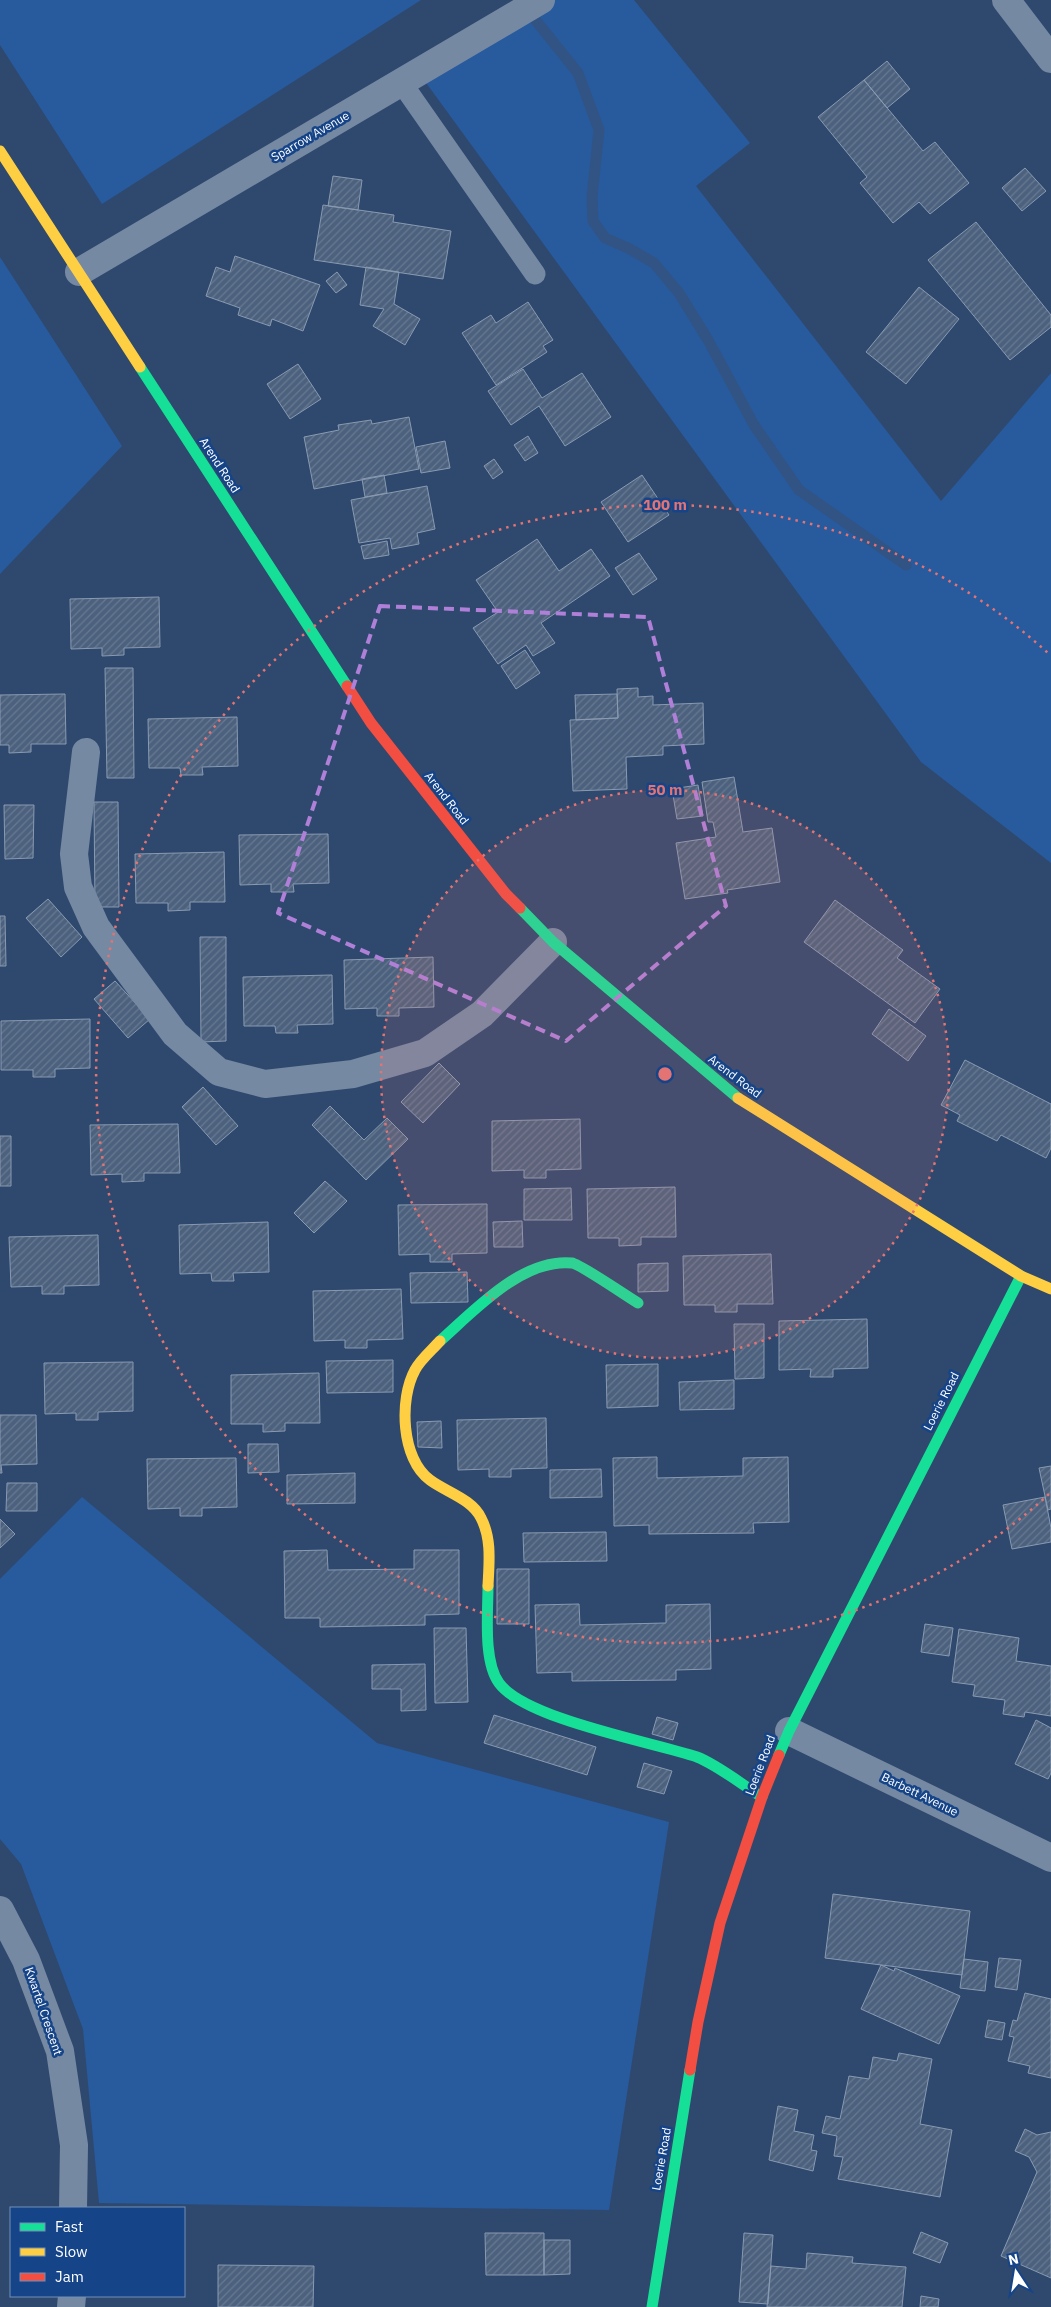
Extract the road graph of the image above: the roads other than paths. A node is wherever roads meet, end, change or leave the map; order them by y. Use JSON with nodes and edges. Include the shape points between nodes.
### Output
{"nodes":[{"id":1,"x":541,"y":0,"type":"edge"},
{"id":2,"x":1006,"y":0,"type":"edge"},
{"id":3,"x":1051,"y":59,"type":"edge"},
{"id":4,"x":401,"y":82,"type":"junction"},
{"id":5,"x":0,"y":151,"type":"edge"},
{"id":6,"x":79,"y":272,"type":"junction"},
{"id":7,"x":535,"y":274,"type":"dead end"},
{"id":8,"x":86,"y":752,"type":"dead end"},
{"id":9,"x":553,"y":942,"type":"junction"},
{"id":10,"x":1021,"y":1276,"type":"junction"},
{"id":11,"x":1051,"y":1289,"type":"edge"},
{"id":12,"x":638,"y":1303,"type":"dead end"},
{"id":13,"x":789,"y":1731,"type":"junction"},
{"id":14,"x":762,"y":1798,"type":"junction"},
{"id":15,"x":1051,"y":1858,"type":"edge"},
{"id":16,"x":0,"y":1910,"type":"edge"},
{"id":17,"x":73,"y":2207,"type":"edge"},
{"id":18,"x":652,"y":2307,"type":"edge"}],
"edges":[{"from":1,"to":4,"type":"street","name":"Sparrow Avenue"},
{"from":2,"to":3,"type":"street"},
{"from":4,"to":6,"type":"street","name":"Sparrow Avenue"},
{"from":4,"to":7,"type":"lane"},
{"from":5,"to":6,"type":"street","name":"Arend Road"},
{"from":6,"to":9,"type":"street","name":"Arend Road","via":[[371,723],[506,894]]},
{"from":8,"to":9,"type":"street","via":[[74,854],[78,887],[96,927],[175,1034],[219,1072],[265,1084],[353,1074],[425,1053],[482,1014]]},
{"from":9,"to":10,"type":"street","name":"Arend Road","via":[[734,1094]]},
{"from":10,"to":11,"type":"street","name":"Arend Road"},
{"from":10,"to":13,"type":"street","name":"Loerie Road"},
{"from":12,"to":14,"type":"street","via":[[574,1263],[544,1266],[516,1279],[492,1294],[439,1342],[416,1369],[405,1396],[406,1442],[412,1458],[428,1479],[471,1505],[481,1517],[489,1538],[490,1660],[499,1683],[519,1701],[556,1715],[700,1758]]},
{"from":13,"to":14,"type":"street","name":"Loerie Road"},
{"from":13,"to":15,"type":"street","name":"Barbett Avenue"},
{"from":14,"to":18,"type":"street","name":"Loerie Road","via":[[720,1923],[698,2022]]},
{"from":16,"to":17,"type":"street","name":"Kwartel Crescent","via":[[26,1960],[60,2051],[74,2145]]}]}
